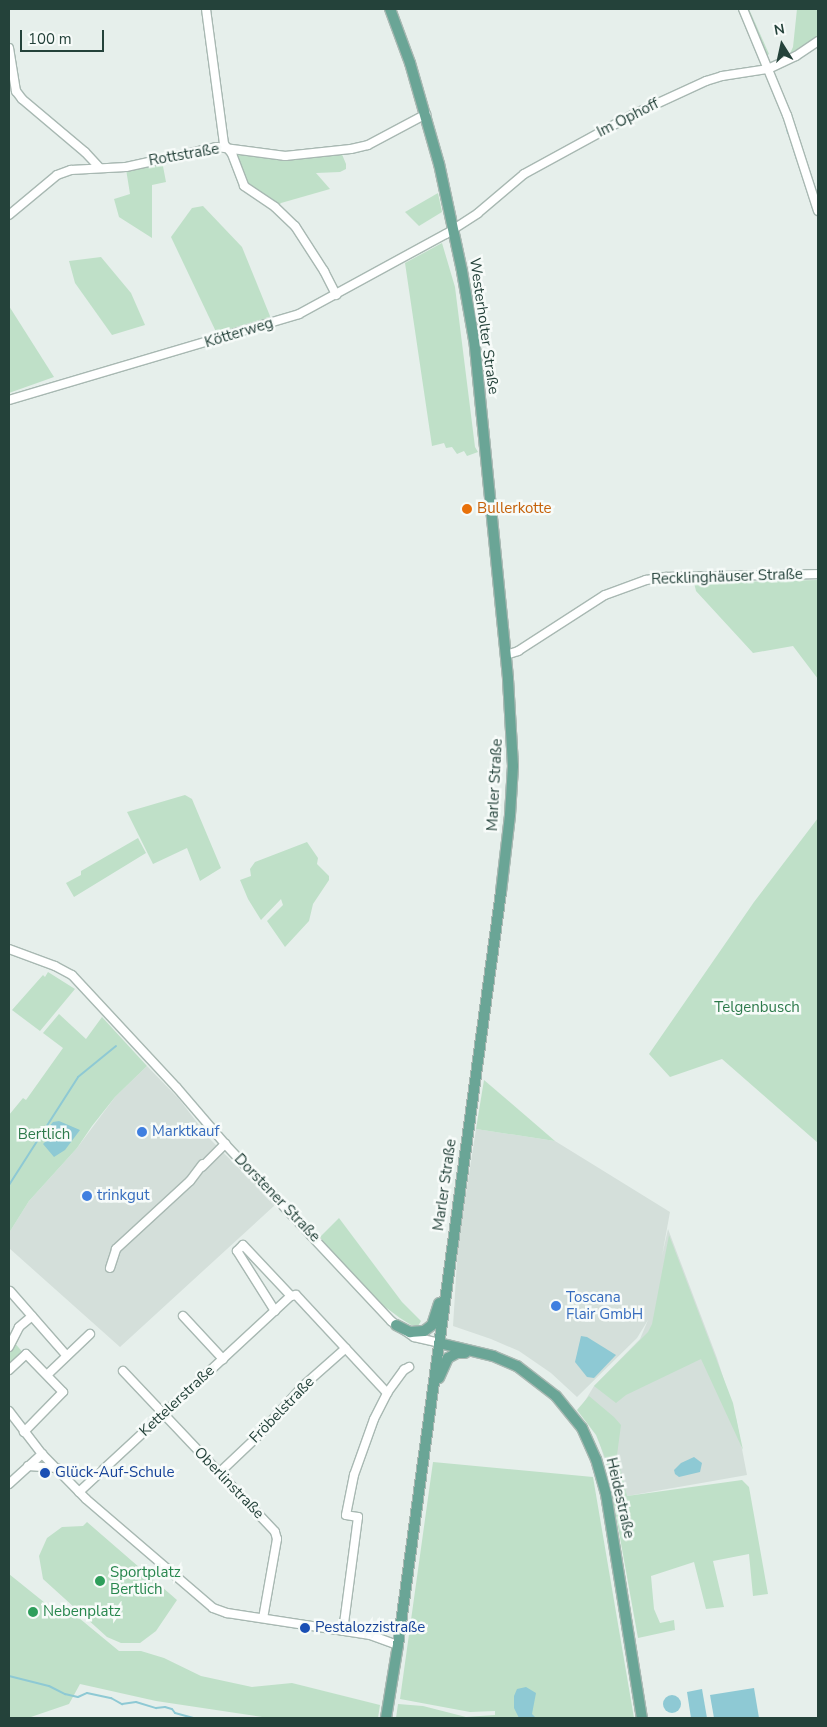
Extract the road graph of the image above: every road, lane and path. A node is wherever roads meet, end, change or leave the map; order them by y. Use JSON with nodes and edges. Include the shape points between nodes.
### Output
{"nodes":[{"id":1,"x":206,"y":9,"type":"edge"},
{"id":2,"x":390,"y":9,"type":"edge"},
{"id":3,"x":743,"y":9,"type":"edge"},
{"id":4,"x":818,"y":41,"type":"edge"},
{"id":5,"x":9,"y":48,"type":"edge"},
{"id":6,"x":768,"y":69,"type":"junction"},
{"id":7,"x":426,"y":114,"type":"junction"},
{"id":8,"x":228,"y":148,"type":"junction"},
{"id":9,"x":99,"y":167,"type":"junction"},
{"id":10,"x":818,"y":211,"type":"edge"},
{"id":11,"x":9,"y":215,"type":"edge"},
{"id":12,"x":454,"y":229,"type":"junction"},
{"id":13,"x":336,"y":295,"type":"junction"},
{"id":14,"x":9,"y":400,"type":"edge"},
{"id":15,"x":818,"y":574,"type":"edge"},
{"id":16,"x":506,"y":655,"type":"junction"},
{"id":17,"x":9,"y":949,"type":"edge"},
{"id":18,"x":225,"y":1144,"type":"junction"},
{"id":19,"x":110,"y":1268,"type":"dead end"},
{"id":20,"x":446,"y":1284,"type":"junction"},
{"id":21,"x":10,"y":1291,"type":"dead end"},
{"id":22,"x":293,"y":1296,"type":"junction"},
{"id":23,"x":275,"y":1311,"type":"junction"},
{"id":24,"x":32,"y":1316,"type":"junction"},
{"id":25,"x":183,"y":1316,"type":"dead end"},
{"id":26,"x":396,"y":1326,"type":"junction"},
{"id":27,"x":90,"y":1334,"type":"dead end"},
{"id":28,"x":439,"y":1343,"type":"junction"},
{"id":29,"x":9,"y":1347,"type":"edge"},
{"id":30,"x":346,"y":1348,"type":"junction"},
{"id":31,"x":68,"y":1356,"type":"junction"},
{"id":32,"x":493,"y":1356,"type":"junction"},
{"id":33,"x":223,"y":1359,"type":"junction"},
{"id":34,"x":409,"y":1367,"type":"dead end"},
{"id":35,"x":9,"y":1370,"type":"edge"},
{"id":36,"x":123,"y":1371,"type":"dead end"},
{"id":37,"x":48,"y":1374,"type":"junction"},
{"id":38,"x":387,"y":1393,"type":"junction"},
{"id":39,"x":430,"y":1408,"type":"junction"},
{"id":40,"x":9,"y":1411,"type":"edge"},
{"id":41,"x":162,"y":1414,"type":"junction"},
{"id":42,"x":24,"y":1432,"type":"junction"},
{"id":43,"x":42,"y":1454,"type":"junction"},
{"id":44,"x":28,"y":1466,"type":"junction"},
{"id":45,"x":57,"y":1468,"type":"junction"},
{"id":46,"x":219,"y":1473,"type":"junction"},
{"id":47,"x":9,"y":1484,"type":"edge"},
{"id":48,"x":79,"y":1492,"type":"junction"},
{"id":49,"x":263,"y":1618,"type":"junction"},
{"id":50,"x":343,"y":1631,"type":"junction"},
{"id":51,"x":398,"y":1644,"type":"junction"},
{"id":52,"x":386,"y":1718,"type":"edge"},
{"id":53,"x":642,"y":1718,"type":"edge"}],
"edges":[{"from":1,"to":8,"type":"street","via":[[224,144]]},
{"from":2,"to":7,"type":"main road","name":"Westerholter Straße"},
{"from":3,"to":6,"type":"street"},
{"from":4,"to":6,"type":"street","name":"Im Ophoff"},
{"from":5,"to":9,"type":"street","via":[[16,91],[22,99]]},
{"from":6,"to":10,"type":"street","via":[[787,115]]},
{"from":6,"to":12,"type":"street","name":"Im Ophoff","via":[[706,81],[630,116],[524,174]]},
{"from":7,"to":8,"type":"street","name":"Rottstraße","via":[[368,144],[351,149],[285,156]]},
{"from":7,"to":12,"type":"main road","name":"Westerholter Straße"},
{"from":8,"to":9,"type":"street","name":"Rottstraße","via":[[196,151],[116,168]]},
{"from":8,"to":13,"type":"street","via":[[244,186],[275,207],[295,226]]},
{"from":9,"to":11,"type":"street","name":"Rottstraße","via":[[57,175]]},
{"from":12,"to":13,"type":"street","name":"Kötterweg"},
{"from":12,"to":16,"type":"main road","name":"Westerholter Straße","via":[[474,340]]},
{"from":13,"to":14,"type":"street","name":"Kötterweg","via":[[299,314],[266,325]]},
{"from":15,"to":16,"type":"street","name":"Recklinghäuser Straße","via":[[646,580],[605,595],[518,651]]},
{"from":16,"to":20,"type":"main road","name":"Marler Straße","via":[[512,731],[510,816]]},
{"from":17,"to":18,"type":"street","name":"Dorstener Straße","via":[[72,975]]},
{"from":18,"to":19,"type":"street","via":[[116,1249]]},
{"from":18,"to":26,"type":"street","name":"Dorstener Straße"},
{"from":20,"to":26,"type":"main road","via":[[429,1328],[419,1333]]},
{"from":20,"to":28,"type":"main road","name":"Marler Straße"},
{"from":21,"to":24,"type":"street"},
{"from":22,"to":23,"type":"street","name":"Kettelerstraße"},
{"from":22,"to":23,"type":"street","via":[[243,1245],[237,1251]]},
{"from":22,"to":30,"type":"street"},
{"from":23,"to":33,"type":"street","name":"Kettelerstraße"},
{"from":24,"to":29,"type":"street","via":[[19,1327]]},
{"from":24,"to":31,"type":"street"},
{"from":25,"to":33,"type":"street"},
{"from":26,"to":28,"type":"street","name":"Dorstener Straße","via":[[414,1337]]},
{"from":27,"to":31,"type":"street"},
{"from":28,"to":32,"type":"main road","name":"Heidestraße"},
{"from":28,"to":39,"type":"main road","name":"Marler Straße"},
{"from":30,"to":38,"type":"street"},
{"from":30,"to":46,"type":"street","name":"Fröbelstraße","via":[[303,1386]]},
{"from":31,"to":37,"type":"street"},
{"from":32,"to":39,"type":"main road","via":[[458,1353],[448,1358],[442,1367]]},
{"from":32,"to":53,"type":"main road","name":"Heidestraße","via":[[530,1374],[556,1396],[582,1428],[594,1452],[613,1531]]},
{"from":33,"to":41,"type":"street","name":"Kettelerstraße"},
{"from":34,"to":38,"type":"street"},
{"from":35,"to":37,"type":"street","via":[[26,1354]]},
{"from":36,"to":41,"type":"street","name":"Oberlinstraße"},
{"from":37,"to":42,"type":"street","via":[[63,1392]]},
{"from":38,"to":50,"type":"street","via":[[360,1452],[348,1498],[346,1515],[358,1517]]},
{"from":39,"to":51,"type":"main road","name":"Marler Straße"},
{"from":40,"to":42,"type":"street"},
{"from":41,"to":46,"type":"street","name":"Oberlinstraße"},
{"from":41,"to":48,"type":"street","name":"Kettelerstraße"},
{"from":42,"to":43,"type":"street"},
{"from":43,"to":44,"type":"street"},
{"from":43,"to":45,"type":"street"},
{"from":44,"to":45,"type":"street"},
{"from":44,"to":47,"type":"street"},
{"from":45,"to":48,"type":"street"},
{"from":46,"to":49,"type":"street","name":"Oberlinstraße","via":[[275,1532],[277,1539]]},
{"from":48,"to":49,"type":"street","via":[[213,1608]]},
{"from":49,"to":50,"type":"street"},
{"from":50,"to":51,"type":"street"},
{"from":51,"to":52,"type":"main road","name":"Marler Straße"}]}
